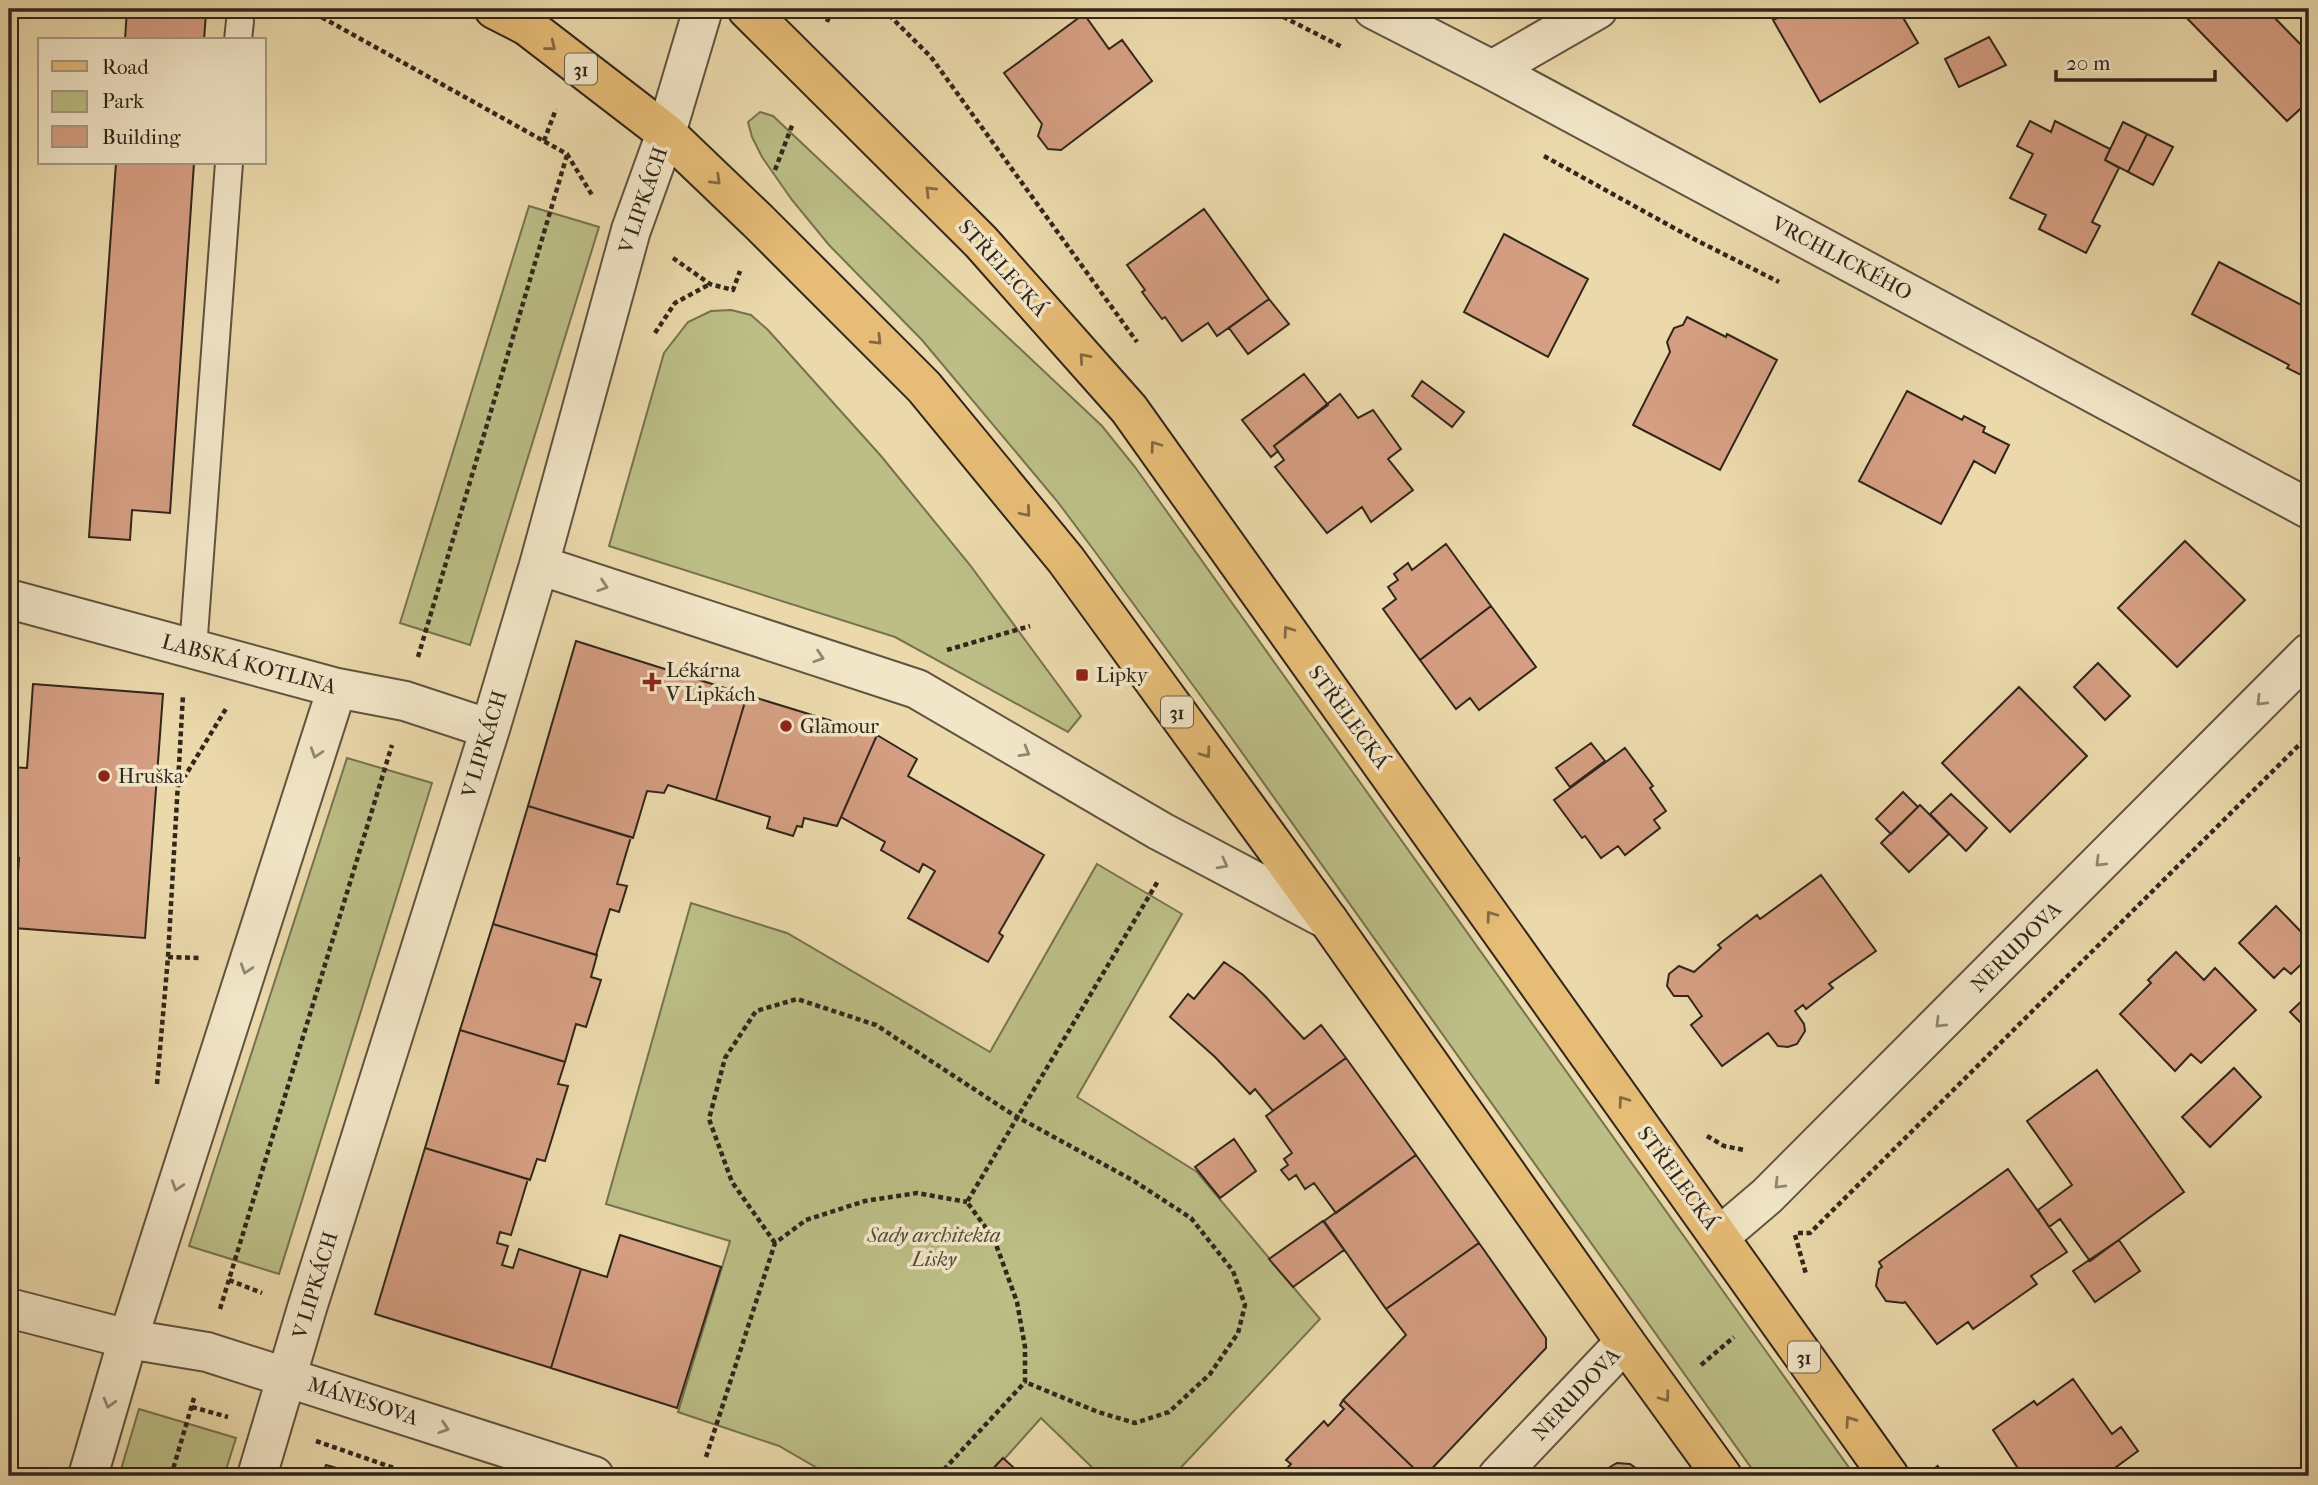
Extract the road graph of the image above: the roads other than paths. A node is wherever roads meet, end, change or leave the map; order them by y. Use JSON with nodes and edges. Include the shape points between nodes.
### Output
{"nodes":[{"id":1,"x":494,"y":9,"type":"edge"},
{"id":2,"x":703,"y":9,"type":"edge"},
{"id":3,"x":747,"y":9,"type":"edge"},
{"id":4,"x":1373,"y":9,"type":"edge"},
{"id":5,"x":1598,"y":9,"type":"edge"},
{"id":6,"x":1492,"y":70,"type":"junction"},
{"id":7,"x":666,"y":133,"type":"junction"},
{"id":8,"x":229,"y":164,"type":"edge"},
{"id":9,"x":2309,"y":509,"type":"edge"},
{"id":10,"x":538,"y":565,"type":"junction"},
{"id":11,"x":9,"y":599,"type":"edge"},
{"id":12,"x":193,"y":649,"type":"junction"},
{"id":13,"x":2309,"y":653,"type":"edge"},
{"id":14,"x":337,"y":688,"type":"junction"},
{"id":15,"x":490,"y":729,"type":"junction"},
{"id":16,"x":1328,"y":920,"type":"junction"},
{"id":17,"x":1720,"y":1236,"type":"junction"},
{"id":18,"x":9,"y":1308,"type":"edge"},
{"id":19,"x":128,"y":1339,"type":"junction"},
{"id":20,"x":1625,"y":1342,"type":"junction"},
{"id":21,"x":286,"y":1377,"type":"junction"},
{"id":22,"x":88,"y":1476,"type":"edge"},
{"id":23,"x":257,"y":1476,"type":"edge"},
{"id":24,"x":594,"y":1476,"type":"edge"},
{"id":25,"x":1498,"y":1476,"type":"edge"},
{"id":26,"x":1722,"y":1476,"type":"edge"},
{"id":27,"x":1889,"y":1476,"type":"edge"}],
"edges":[{"from":1,"to":7,"type":"main road","number":"31","one_way":true,"via":[[527,26]]},
{"from":2,"to":7,"type":"street","name":"V LIPKÁCH"},
{"from":17,"to":3,"type":"main road","name":"STŘELECKÁ","number":"31","one_way":true,"via":[[1129,409],[981,242]]},
{"from":4,"to":6,"type":"street","name":"VRCHLICKÉHO"},
{"from":5,"to":6,"type":"street"},
{"from":6,"to":9,"type":"street","name":"VRCHLICKÉHO"},
{"from":7,"to":10,"type":"street","name":"V LIPKÁCH","via":[[631,230]]},
{"from":7,"to":16,"type":"main road","number":"31","one_way":true,"via":[[923,387],[1066,560]]},
{"from":8,"to":12,"type":"lane"},
{"from":10,"to":15,"type":"street","name":"V LIPKÁCH"},
{"from":10,"to":16,"type":"street","one_way":true,"via":[[917,689],[1160,831]]},
{"from":11,"to":12,"type":"street","name":"LABSKÁ KOTLINA"},
{"from":12,"to":14,"type":"street","name":"LABSKÁ KOTLINA"},
{"from":13,"to":17,"type":"street","name":"NERUDOVA","one_way":true,"via":[[1767,1196]]},
{"from":14,"to":15,"type":"street","name":"LABSKÁ KOTLINA","via":[[405,701]]},
{"from":14,"to":19,"type":"street","one_way":true},
{"from":15,"to":21,"type":"street","name":"V LIPKÁCH"},
{"from":16,"to":20,"type":"main road","number":"31"},
{"from":27,"to":17,"type":"main road","name":"STŘELECKÁ","number":"31","one_way":true},
{"from":18,"to":19,"type":"street"},
{"from":19,"to":21,"type":"street","name":"MÁNESOVA","via":[[207,1352]]},
{"from":19,"to":22,"type":"street","one_way":true},
{"from":20,"to":25,"type":"street","name":"NERUDOVA"},
{"from":20,"to":26,"type":"main road","number":"31","one_way":true},
{"from":21,"to":23,"type":"street","name":"V LIPKÁCH"},
{"from":21,"to":24,"type":"street","name":"MÁNESOVA","one_way":true}]}
